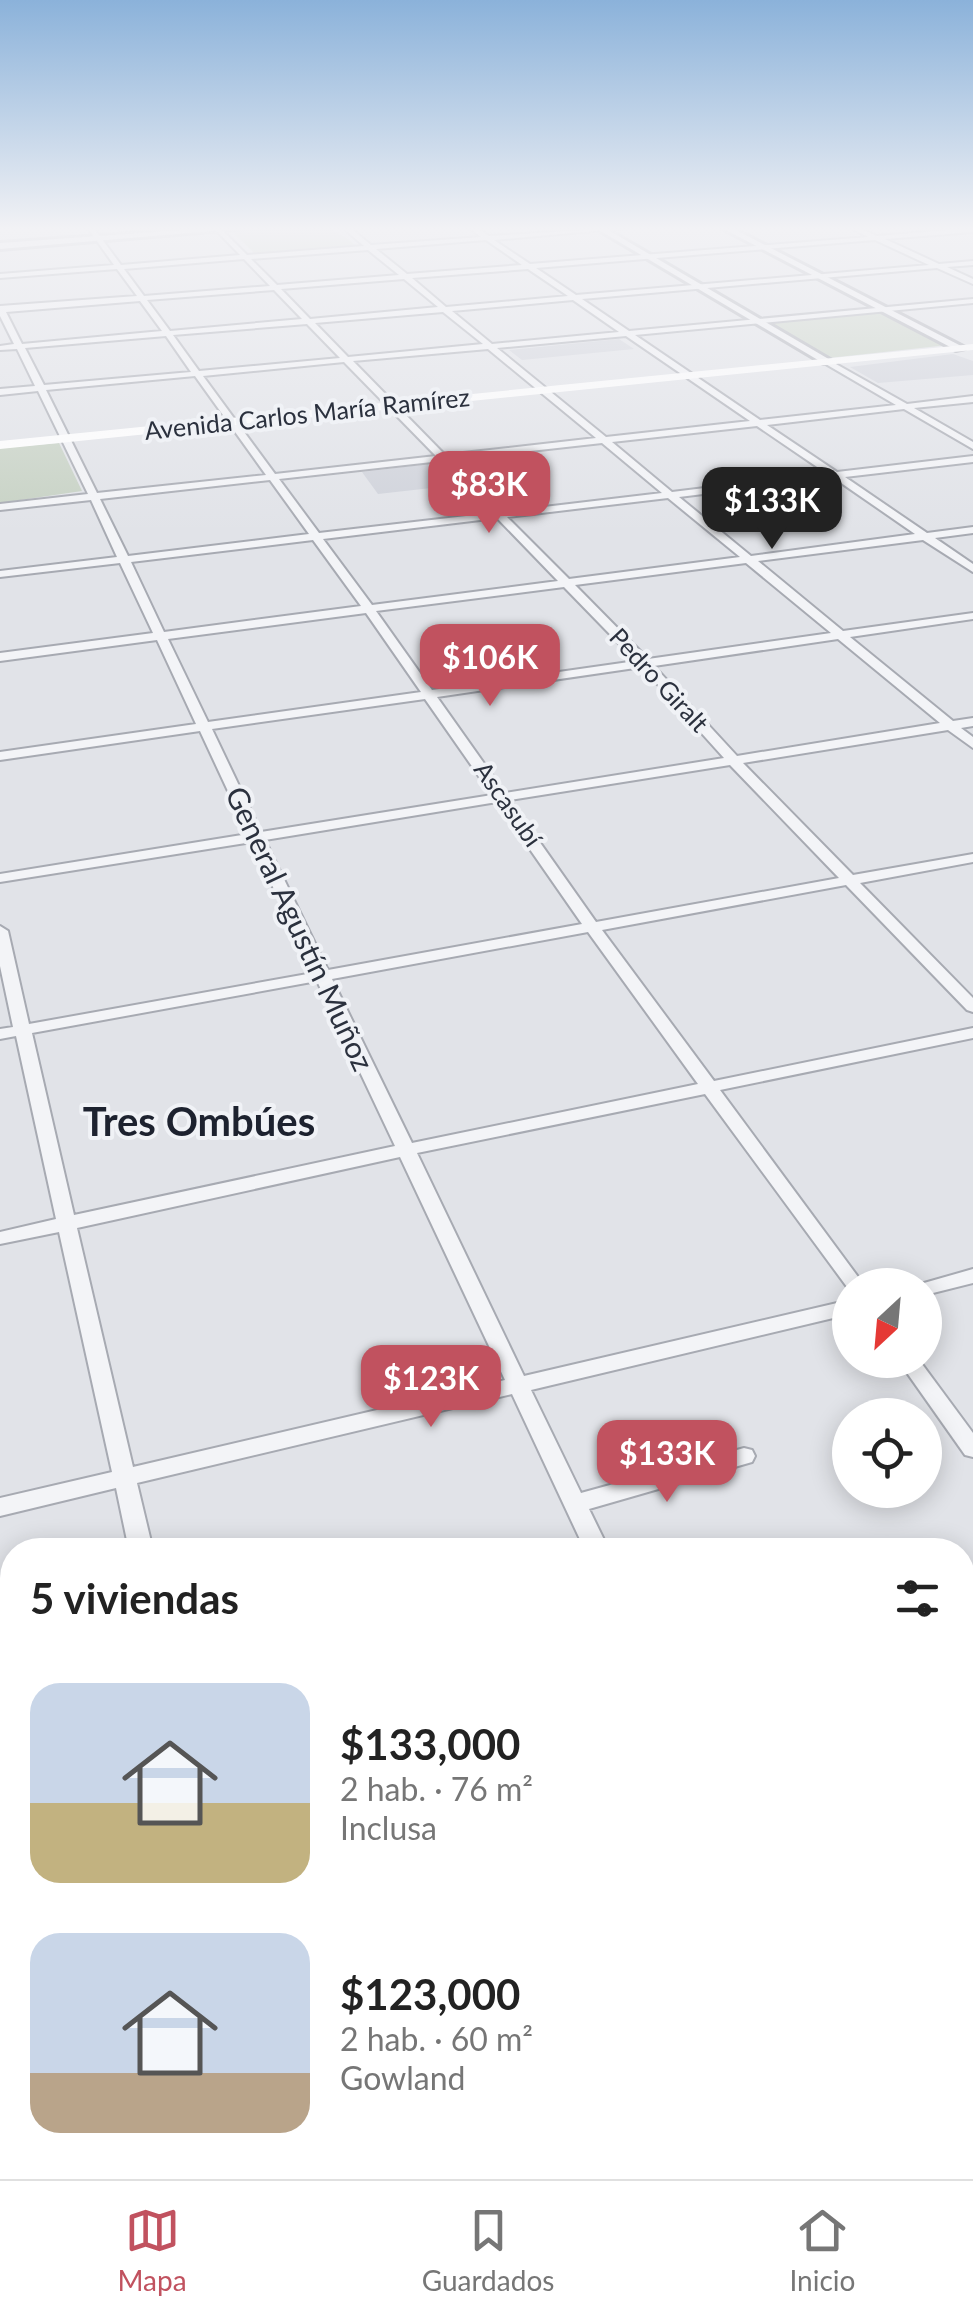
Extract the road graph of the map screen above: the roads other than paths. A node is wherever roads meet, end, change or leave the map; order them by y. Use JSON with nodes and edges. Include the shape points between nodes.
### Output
{"nodes":[{"id":1,"x":9,"y":329,"type":"edge"},
{"id":2,"x":162,"y":329,"type":"edge"},
{"id":3,"x":224,"y":329,"type":"edge"},
{"id":4,"x":316,"y":329,"type":"edge"},
{"id":5,"x":468,"y":329,"type":"edge"},
{"id":6,"x":620,"y":329,"type":"edge"},
{"id":7,"x":682,"y":329,"type":"edge"},
{"id":8,"x":773,"y":329,"type":"edge"},
{"id":9,"x":927,"y":329,"type":"edge"},
{"id":10,"x":166,"y":334,"type":"junction"},
{"id":11,"x":628,"y":334,"type":"junction"},
{"id":12,"x":490,"y":346,"type":"junction"},
{"id":13,"x":18,"y":347,"type":"junction"},
{"id":14,"x":966,"y":347,"type":"edge"},
{"id":15,"x":0,"y":348,"type":"edge"},
{"id":16,"x":973,"y":355,"type":"edge"},
{"id":17,"x":344,"y":360,"type":"junction"},
{"id":18,"x":827,"y":361,"type":"junction"},
{"id":19,"x":198,"y":374,"type":"junction"},
{"id":20,"x":690,"y":375,"type":"junction"},
{"id":21,"x":39,"y":388,"type":"junction"},
{"id":22,"x":547,"y":390,"type":"junction"},
{"id":23,"x":0,"y":392,"type":"edge"},
{"id":24,"x":973,"y":399,"type":"edge"},
{"id":25,"x":390,"y":406,"type":"junction"},
{"id":26,"x":906,"y":407,"type":"junction"},
{"id":27,"x":231,"y":421,"type":"junction"},
{"id":28,"x":759,"y":423,"type":"junction"},
{"id":29,"x":66,"y":438,"type":"junction"},
{"id":30,"x":604,"y":440,"type":"junction"},
{"id":31,"x":0,"y":445,"type":"edge"},
{"id":32,"x":973,"y":446,"type":"edge"},
{"id":33,"x":442,"y":458,"type":"junction"},
{"id":34,"x":973,"y":459,"type":"edge"},
{"id":35,"x":270,"y":476,"type":"junction"},
{"id":36,"x":833,"y":476,"type":"junction"},
{"id":37,"x":671,"y":495,"type":"junction"},
{"id":38,"x":94,"y":497,"type":"junction"},
{"id":39,"x":0,"y":506,"type":"edge"},
{"id":40,"x":500,"y":514,"type":"junction"},
{"id":41,"x":973,"y":530,"type":"edge"},
{"id":42,"x":925,"y":536,"type":"junction"},
{"id":43,"x":314,"y":538,"type":"junction"},
{"id":44,"x":748,"y":559,"type":"junction"},
{"id":45,"x":124,"y":561,"type":"junction"},
{"id":46,"x":973,"y":570,"type":"edge"},
{"id":47,"x":0,"y":574,"type":"edge"},
{"id":48,"x":566,"y":583,"type":"junction"},
{"id":49,"x":368,"y":609,"type":"junction"},
{"id":50,"x":973,"y":616,"type":"edge"},
{"id":51,"x":842,"y":635,"type":"junction"},
{"id":52,"x":159,"y":636,"type":"junction"},
{"id":53,"x":0,"y":656,"type":"edge"},
{"id":54,"x":646,"y":664,"type":"junction"},
{"id":55,"x":430,"y":696,"type":"junction"},
{"id":56,"x":973,"y":722,"type":"edge"},
{"id":57,"x":951,"y":725,"type":"junction"},
{"id":58,"x":203,"y":728,"type":"junction"},
{"id":59,"x":973,"y":744,"type":"edge"},
{"id":60,"x":0,"y":756,"type":"edge"},
{"id":61,"x":735,"y":761,"type":"junction"},
{"id":62,"x":502,"y":798,"type":"junction"},
{"id":63,"x":256,"y":839,"type":"junction"},
{"id":64,"x":973,"y":858,"type":"edge"},
{"id":65,"x":0,"y":878,"type":"edge"},
{"id":66,"x":850,"y":880,"type":"junction"},
{"id":67,"x":591,"y":926,"type":"junction"},
{"id":68,"x":0,"y":931,"type":"edge"},
{"id":69,"x":320,"y":976,"type":"junction"},
{"id":70,"x":973,"y":1007,"type":"edge"},
{"id":71,"x":24,"y":1030,"type":"junction"},
{"id":72,"x":973,"y":1033,"type":"edge"},
{"id":73,"x":0,"y":1034,"type":"edge"},
{"id":74,"x":713,"y":1089,"type":"junction"},
{"id":75,"x":404,"y":1150,"type":"junction"},
{"id":76,"x":69,"y":1224,"type":"junction"},
{"id":77,"x":0,"y":1238,"type":"edge"},
{"id":78,"x":842,"y":1268,"type":"edge"},
{"id":79,"x":973,"y":1276,"type":"edge"},
{"id":80,"x":942,"y":1284,"type":"edge"},
{"id":81,"x":832,"y":1311,"type":"edge"},
{"id":82,"x":921,"y":1378,"type":"edge"},
{"id":83,"x":516,"y":1384,"type":"junction"},
{"id":84,"x":973,"y":1449,"type":"edge"},
{"id":85,"x":744,"y":1456,"type":"dead end"},
{"id":86,"x":126,"y":1475,"type":"junction"},
{"id":87,"x":575,"y":1504,"type":"junction"},
{"id":88,"x":0,"y":1507,"type":"edge"},
{"id":89,"x":139,"y":1538,"type":"edge"},
{"id":90,"x":591,"y":1538,"type":"edge"}],
"edges":[{"from":1,"to":13,"type":"street","name":"General Agustín Muñoz"},
{"from":2,"to":10,"type":"street","name":"Ascasubí"},
{"from":3,"to":10,"type":"street"},
{"from":4,"to":17,"type":"street","name":"Pedro Giralt"},
{"from":5,"to":12,"type":"street"},
{"from":6,"to":11,"type":"street"},
{"from":7,"to":11,"type":"street"},
{"from":8,"to":18,"type":"street"},
{"from":9,"to":14,"type":"street"},
{"from":10,"to":13,"type":"street"},
{"from":10,"to":19,"type":"street","name":"Ascasubí"},
{"from":11,"to":12,"type":"street"},
{"from":11,"to":20,"type":"street"},
{"from":12,"to":17,"type":"street"},
{"from":12,"to":22,"type":"street"},
{"from":13,"to":15,"type":"street"},
{"from":13,"to":21,"type":"street","name":"General Agustín Muñoz"},
{"from":14,"to":16,"type":"street"},
{"from":14,"to":18,"type":"main road","name":"Avenida Carlos María Ramírez"},
{"from":17,"to":19,"type":"street"},
{"from":17,"to":25,"type":"street","name":"Pedro Giralt"},
{"from":18,"to":20,"type":"main road","name":"Avenida Carlos María Ramírez"},
{"from":18,"to":26,"type":"street"},
{"from":19,"to":21,"type":"street"},
{"from":19,"to":27,"type":"street","name":"Ascasubí"},
{"from":20,"to":22,"type":"main road","name":"Avenida Carlos María Ramírez"},
{"from":20,"to":28,"type":"street"},
{"from":21,"to":23,"type":"street"},
{"from":21,"to":29,"type":"street","name":"General Agustín Muñoz"},
{"from":22,"to":25,"type":"main road","name":"Avenida Carlos María Ramírez"},
{"from":22,"to":30,"type":"street"},
{"from":24,"to":26,"type":"street"},
{"from":25,"to":27,"type":"main road","name":"Avenida Carlos María Ramírez"},
{"from":25,"to":33,"type":"street","name":"Pedro Giralt"},
{"from":26,"to":28,"type":"street"},
{"from":26,"to":32,"type":"street"},
{"from":27,"to":29,"type":"main road","name":"Avenida Carlos María Ramírez"},
{"from":27,"to":35,"type":"street","name":"Ascasubí"},
{"from":28,"to":30,"type":"street"},
{"from":28,"to":36,"type":"street"},
{"from":29,"to":31,"type":"main road","name":"Avenida Carlos María Ramírez"},
{"from":29,"to":38,"type":"street","name":"General Agustín Muñoz"},
{"from":30,"to":33,"type":"street"},
{"from":30,"to":37,"type":"street"},
{"from":33,"to":35,"type":"street"},
{"from":33,"to":40,"type":"street","name":"Pedro Giralt"},
{"from":34,"to":36,"type":"street"},
{"from":35,"to":38,"type":"street"},
{"from":35,"to":43,"type":"street","name":"Ascasubí"},
{"from":36,"to":37,"type":"street"},
{"from":36,"to":42,"type":"street"},
{"from":37,"to":40,"type":"street"},
{"from":37,"to":44,"type":"street"},
{"from":38,"to":39,"type":"street"},
{"from":38,"to":45,"type":"street","name":"General Agustín Muñoz"},
{"from":40,"to":43,"type":"street"},
{"from":40,"to":48,"type":"street","name":"Pedro Giralt"},
{"from":41,"to":42,"type":"street"},
{"from":42,"to":44,"type":"street"},
{"from":42,"to":46,"type":"street"},
{"from":43,"to":45,"type":"street"},
{"from":43,"to":49,"type":"street","name":"Ascasubí"},
{"from":44,"to":48,"type":"street"},
{"from":44,"to":51,"type":"street"},
{"from":45,"to":47,"type":"street"},
{"from":45,"to":52,"type":"street","name":"General Agustín Muñoz"},
{"from":48,"to":49,"type":"street"},
{"from":48,"to":54,"type":"street","name":"Pedro Giralt"},
{"from":49,"to":52,"type":"street"},
{"from":49,"to":55,"type":"street","name":"Ascasubí"},
{"from":50,"to":51,"type":"street"},
{"from":51,"to":54,"type":"street"},
{"from":51,"to":57,"type":"street"},
{"from":52,"to":53,"type":"street"},
{"from":52,"to":58,"type":"street","name":"General Agustín Muñoz"},
{"from":54,"to":55,"type":"street"},
{"from":54,"to":61,"type":"street","name":"Pedro Giralt"},
{"from":55,"to":58,"type":"street"},
{"from":55,"to":62,"type":"street","name":"Ascasubí"},
{"from":56,"to":57,"type":"street"},
{"from":57,"to":59,"type":"street"},
{"from":57,"to":61,"type":"street"},
{"from":58,"to":60,"type":"street"},
{"from":58,"to":63,"type":"street","name":"General Agustín Muñoz"},
{"from":61,"to":62,"type":"street"},
{"from":61,"to":66,"type":"street","name":"Pedro Giralt"},
{"from":62,"to":63,"type":"street"},
{"from":62,"to":67,"type":"street","name":"Ascasubí"},
{"from":63,"to":65,"type":"street"},
{"from":63,"to":69,"type":"street","name":"General Agustín Muñoz"},
{"from":64,"to":66,"type":"street"},
{"from":66,"to":67,"type":"street"},
{"from":66,"to":70,"type":"street","name":"Pedro Giralt"},
{"from":67,"to":69,"type":"street"},
{"from":67,"to":74,"type":"street","name":"Ascasubí"},
{"from":68,"to":71,"type":"street"},
{"from":69,"to":71,"type":"street"},
{"from":69,"to":75,"type":"street","name":"General Agustín Muñoz"},
{"from":71,"to":73,"type":"street"},
{"from":71,"to":76,"type":"street"},
{"from":72,"to":74,"type":"street"},
{"from":74,"to":75,"type":"street"},
{"from":74,"to":78,"type":"street","name":"Ascasubí"},
{"from":75,"to":76,"type":"street"},
{"from":75,"to":83,"type":"street","name":"General Agustín Muñoz"},
{"from":76,"to":77,"type":"street"},
{"from":76,"to":86,"type":"street"},
{"from":79,"to":80,"type":"street"},
{"from":81,"to":83,"type":"street"},
{"from":82,"to":84,"type":"street"},
{"from":83,"to":86,"type":"street"},
{"from":83,"to":87,"type":"street","name":"General Agustín Muñoz"},
{"from":85,"to":87,"type":"street"},
{"from":86,"to":88,"type":"street"},
{"from":86,"to":89,"type":"street"},
{"from":87,"to":90,"type":"street","name":"General Agustín Muñoz"}]}
